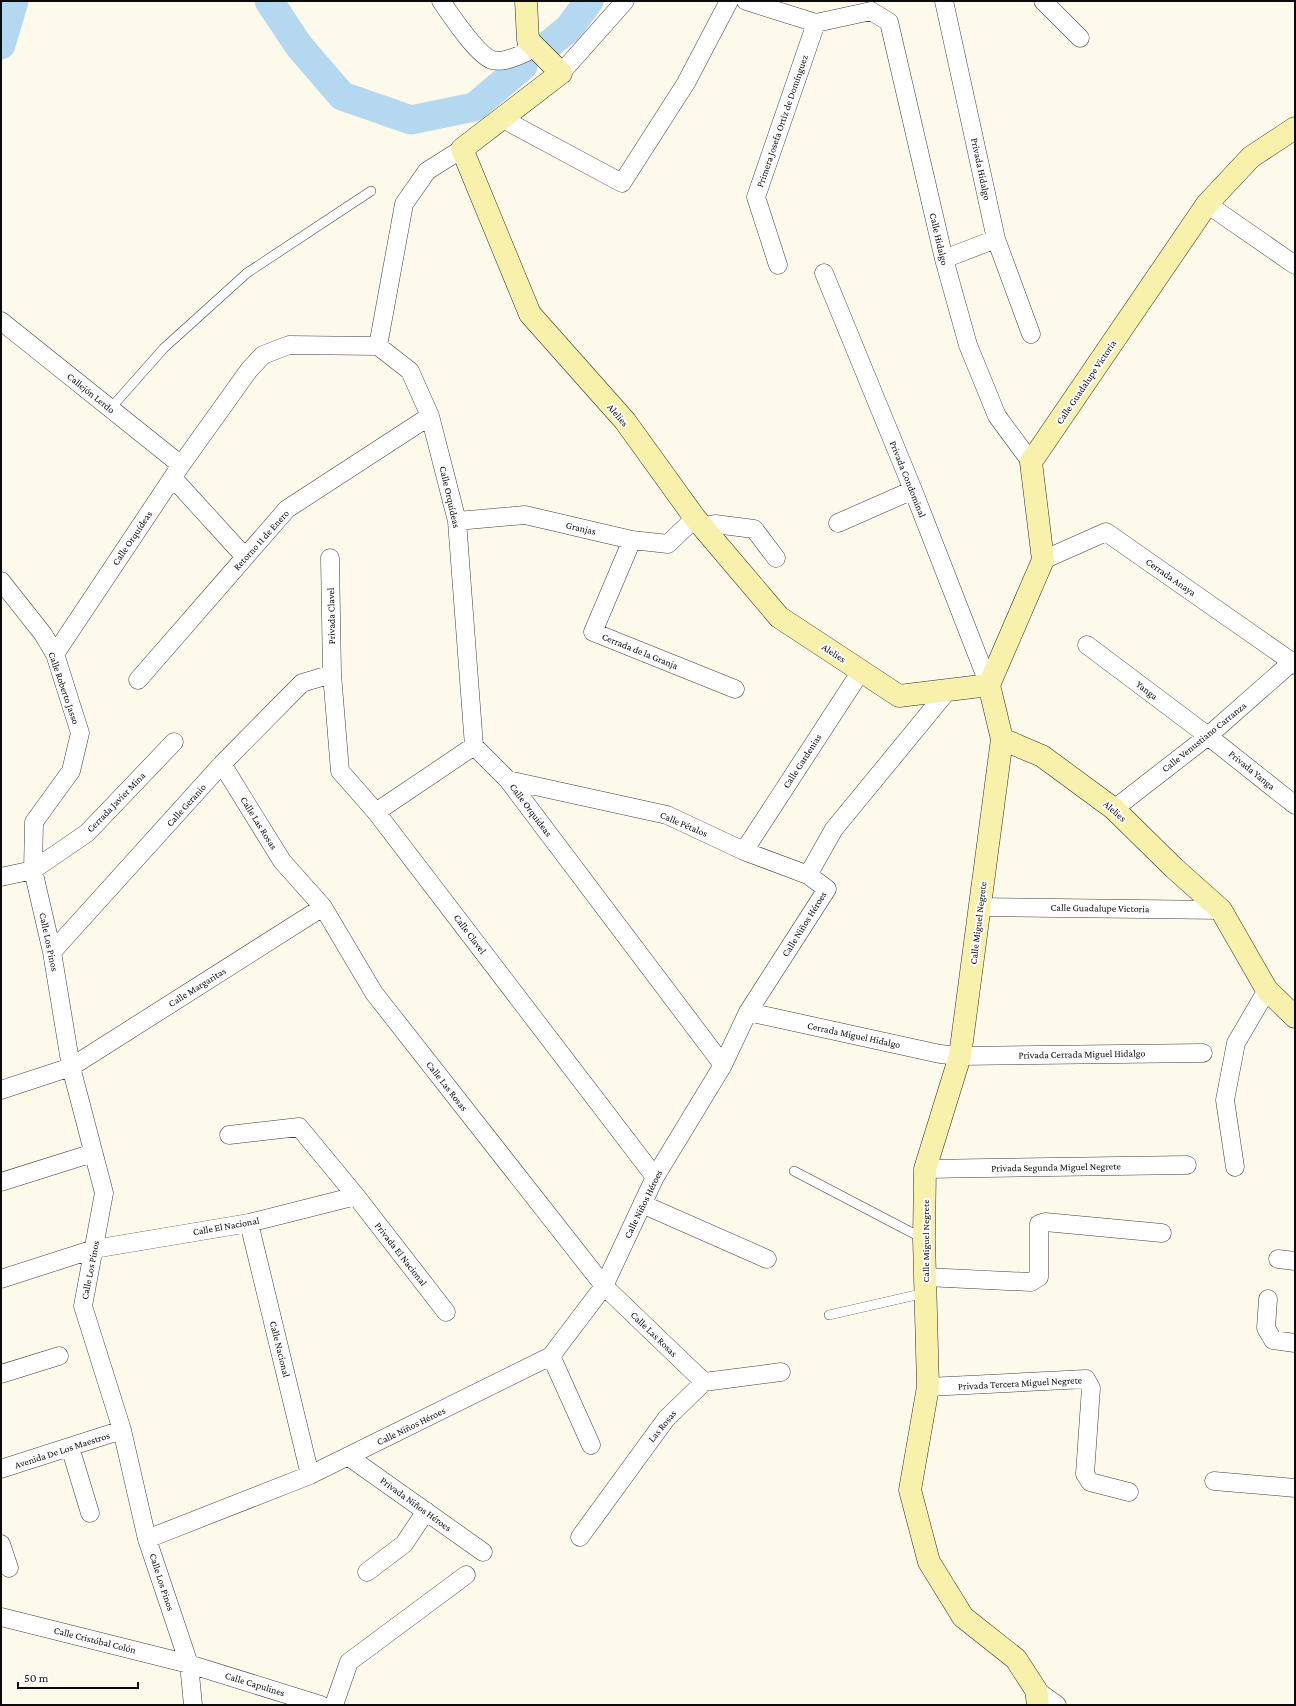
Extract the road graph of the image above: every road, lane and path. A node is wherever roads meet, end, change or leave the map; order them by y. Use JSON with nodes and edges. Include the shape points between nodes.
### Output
{"nodes":[{"id":1,"x":441,"y":1,"type":"edge"},
{"id":2,"x":526,"y":1,"type":"edge"},
{"id":3,"x":625,"y":1,"type":"edge"},
{"id":4,"x":729,"y":1,"type":"edge"},
{"id":5,"x":746,"y":1,"type":"edge"},
{"id":6,"x":944,"y":1,"type":"edge"},
{"id":7,"x":1043,"y":1,"type":"edge"},
{"id":8,"x":869,"y":6,"type":"edge"},
{"id":9,"x":816,"y":23,"type":"junction"},
{"id":10,"x":1080,"y":38,"type":"dead end"},
{"id":11,"x":528,"y":40,"type":"junction"},
{"id":12,"x":561,"y":73,"type":"junction"},
{"id":13,"x":503,"y":119,"type":"junction"},
{"id":14,"x":1295,"y":128,"type":"edge"},
{"id":15,"x":462,"y":149,"type":"junction"},
{"id":16,"x":371,"y":191,"type":"dead end"},
{"id":17,"x":1207,"y":204,"type":"junction"},
{"id":18,"x":996,"y":239,"type":"junction"},
{"id":19,"x":944,"y":259,"type":"junction"},
{"id":20,"x":778,"y":265,"type":"dead end"},
{"id":21,"x":1295,"y":265,"type":"edge"},
{"id":22,"x":824,"y":273,"type":"dead end"},
{"id":23,"x":1,"y":321,"type":"edge"},
{"id":24,"x":1031,"y":334,"type":"dead end"},
{"id":25,"x":378,"y":346,"type":"junction"},
{"id":26,"x":110,"y":409,"type":"junction"},
{"id":27,"x":430,"y":416,"type":"junction"},
{"id":28,"x":1031,"y":462,"type":"junction"},
{"id":29,"x":177,"y":472,"type":"junction"},
{"id":30,"x":913,"y":490,"type":"junction"},
{"id":31,"x":457,"y":521,"type":"junction"},
{"id":32,"x":698,"y":522,"type":"junction"},
{"id":33,"x":838,"y":523,"type":"dead end"},
{"id":34,"x":632,"y":540,"type":"junction"},
{"id":35,"x":245,"y":557,"type":"junction"},
{"id":36,"x":330,"y":558,"type":"dead end"},
{"id":37,"x":776,"y":558,"type":"dead end"},
{"id":38,"x":1043,"y":560,"type":"junction"},
{"id":39,"x":1,"y":581,"type":"edge"},
{"id":40,"x":1086,"y":645,"type":"dead end"},
{"id":41,"x":54,"y":654,"type":"junction"},
{"id":42,"x":1294,"y":664,"type":"edge"},
{"id":43,"x":861,"y":670,"type":"junction"},
{"id":44,"x":332,"y":674,"type":"junction"},
{"id":45,"x":138,"y":680,"type":"dead end"},
{"id":46,"x":989,"y":685,"type":"junction"},
{"id":47,"x":735,"y":689,"type":"dead end"},
{"id":48,"x":949,"y":689,"type":"junction"},
{"id":49,"x":1208,"y":736,"type":"junction"},
{"id":50,"x":1002,"y":739,"type":"junction"},
{"id":51,"x":174,"y":742,"type":"dead end"},
{"id":52,"x":474,"y":746,"type":"junction"},
{"id":53,"x":222,"y":764,"type":"junction"},
{"id":54,"x":508,"y":780,"type":"junction"},
{"id":55,"x":1295,"y":805,"type":"edge"},
{"id":56,"x":1114,"y":809,"type":"junction"},
{"id":57,"x":376,"y":812,"type":"junction"},
{"id":58,"x":744,"y":850,"type":"junction"},
{"id":59,"x":33,"y":870,"type":"junction"},
{"id":60,"x":808,"y":875,"type":"junction"},
{"id":61,"x":1,"y":877,"type":"edge"},
{"id":62,"x":979,"y":907,"type":"junction"},
{"id":63,"x":323,"y":908,"type":"junction"},
{"id":64,"x":1221,"y":910,"type":"junction"},
{"id":65,"x":52,"y":952,"type":"junction"},
{"id":66,"x":1267,"y":990,"type":"junction"},
{"id":67,"x":748,"y":1012,"type":"junction"},
{"id":68,"x":1295,"y":1017,"type":"edge"},
{"id":69,"x":1203,"y":1053,"type":"dead end"},
{"id":70,"x":960,"y":1056,"type":"junction"},
{"id":71,"x":723,"y":1065,"type":"junction"},
{"id":72,"x":71,"y":1067,"type":"junction"},
{"id":73,"x":1,"y":1090,"type":"edge"},
{"id":74,"x":229,"y":1135,"type":"dead end"},
{"id":75,"x":93,"y":1153,"type":"junction"},
{"id":76,"x":1187,"y":1165,"type":"dead end"},
{"id":77,"x":1234,"y":1167,"type":"dead end"},
{"id":78,"x":925,"y":1169,"type":"junction"},
{"id":79,"x":794,"y":1171,"type":"dead end"},
{"id":80,"x":655,"y":1177,"type":"junction"},
{"id":81,"x":1,"y":1182,"type":"edge"},
{"id":82,"x":356,"y":1196,"type":"junction"},
{"id":83,"x":642,"y":1204,"type":"junction"},
{"id":84,"x":249,"y":1223,"type":"junction"},
{"id":85,"x":1162,"y":1233,"type":"dead end"},
{"id":86,"x":924,"y":1239,"type":"junction"},
{"id":87,"x":94,"y":1249,"type":"junction"},
{"id":88,"x":767,"y":1259,"type":"dead end"},
{"id":89,"x":1,"y":1279,"type":"edge"},
{"id":90,"x":925,"y":1285,"type":"junction"},
{"id":91,"x":604,"y":1286,"type":"junction"},
{"id":92,"x":1268,"y":1299,"type":"dead end"},
{"id":93,"x":446,"y":1312,"type":"dead end"},
{"id":94,"x":829,"y":1315,"type":"dead end"},
{"id":95,"x":1295,"y":1342,"type":"edge"},
{"id":96,"x":59,"y":1356,"type":"dead end"},
{"id":97,"x":551,"y":1356,"type":"junction"},
{"id":98,"x":781,"y":1372,"type":"dead end"},
{"id":99,"x":1,"y":1374,"type":"edge"},
{"id":100,"x":704,"y":1382,"type":"junction"},
{"id":101,"x":928,"y":1388,"type":"junction"},
{"id":102,"x":122,"y":1430,"type":"junction"},
{"id":103,"x":591,"y":1445,"type":"dead end"},
{"id":104,"x":70,"y":1447,"type":"junction"},
{"id":105,"x":349,"y":1456,"type":"junction"},
{"id":106,"x":1,"y":1469,"type":"edge"},
{"id":107,"x":310,"y":1475,"type":"junction"},
{"id":108,"x":1214,"y":1481,"type":"dead end"},
{"id":109,"x":1295,"y":1488,"type":"edge"},
{"id":110,"x":1129,"y":1492,"type":"dead end"},
{"id":111,"x":426,"y":1511,"type":"junction"},
{"id":112,"x":90,"y":1513,"type":"dead end"},
{"id":113,"x":580,"y":1537,"type":"dead end"},
{"id":114,"x":147,"y":1539,"type":"junction"},
{"id":115,"x":1,"y":1544,"type":"edge"},
{"id":116,"x":483,"y":1552,"type":"dead end"},
{"id":117,"x":9,"y":1568,"type":"dead end"},
{"id":118,"x":368,"y":1572,"type":"dead end"},
{"id":119,"x":466,"y":1574,"type":"dead end"},
{"id":120,"x":1,"y":1617,"type":"edge"},
{"id":121,"x":189,"y":1664,"type":"junction"},
{"id":122,"x":1037,"y":1698,"type":"edge"},
{"id":123,"x":193,"y":1705,"type":"edge"},
{"id":124,"x":323,"y":1705,"type":"edge"},
{"id":125,"x":1057,"y":1705,"type":"edge"}],
"edges":[{"from":1,"to":11,"type":"street","via":[[475,47],[492,60],[509,60],[525,53]]},
{"from":2,"to":11,"type":"street"},
{"from":3,"to":12,"type":"street"},
{"from":4,"to":13,"type":"street","via":[[686,83],[622,183]]},
{"from":5,"to":9,"type":"street"},
{"from":6,"to":18,"type":"street","name":"Privada Hidalgo"},
{"from":7,"to":10,"type":"street"},
{"from":8,"to":9,"type":"street"},
{"from":8,"to":19,"type":"street","name":"Calle Hidalgo","via":[[889,22]]},
{"from":9,"to":20,"type":"street","name":"Primera Josefa Ortiz de Domínguez","via":[[756,197]]},
{"from":11,"to":12,"type":"street"},
{"from":12,"to":13,"type":"street"},
{"from":13,"to":15,"type":"street"},
{"from":14,"to":17,"type":"street","name":"Calle Guadalupe Victoria","via":[[1251,157]]},
{"from":15,"to":25,"type":"street","via":[[427,171],[404,204]]},
{"from":15,"to":32,"type":"street","name":"Alelies","via":[[530,314],[625,421]]},
{"from":16,"to":26,"type":"lane","via":[[247,273],[164,348]]},
{"from":17,"to":21,"type":"street"},
{"from":17,"to":28,"type":"street","name":"Calle Guadalupe Victoria"},
{"from":18,"to":19,"type":"street"},
{"from":18,"to":24,"type":"street","name":"Privada Hidalgo"},
{"from":19,"to":28,"type":"street","name":"Calle Hidalgo","via":[[968,345],[997,416]]},
{"from":22,"to":30,"type":"street","name":"Privada Condominal"},
{"from":23,"to":26,"type":"street","name":"Callejón Lerdo"},
{"from":25,"to":27,"type":"street","name":"Calle Orquídeas","via":[[410,371]]},
{"from":25,"to":29,"type":"street","name":"Calle Orquídeas","via":[[289,345],[263,355],[249,370]]},
{"from":26,"to":29,"type":"street","name":"Callejón Lerdo"},
{"from":27,"to":31,"type":"street","name":"Calle Orquídeas"},
{"from":27,"to":35,"type":"street","name":"Retorno 11 de Enero","via":[[287,509]]},
{"from":28,"to":38,"type":"street"},
{"from":29,"to":35,"type":"street","name":"Callejón Lerdo"},
{"from":29,"to":41,"type":"street","name":"Calle Orquídeas"},
{"from":30,"to":33,"type":"street"},
{"from":30,"to":46,"type":"street","name":"Privada Condominal"},
{"from":31,"to":34,"type":"street","name":"Granjas","via":[[525,515]]},
{"from":31,"to":52,"type":"street","name":"Calle Orquídeas"},
{"from":32,"to":34,"type":"street","name":"Granjas","via":[[668,544]]},
{"from":32,"to":37,"type":"street","via":[[754,529]]},
{"from":32,"to":43,"type":"street","name":"Alelies","via":[[779,617]]},
{"from":34,"to":47,"type":"street","name":"Cerrada de la Granja","via":[[593,632]]},
{"from":35,"to":45,"type":"street","name":"Retorno 11 de Enero"},
{"from":36,"to":44,"type":"street","name":"Privada Clavel"},
{"from":38,"to":42,"type":"street","name":"Cerrada Anaya","via":[[1106,532]]},
{"from":38,"to":46,"type":"street"},
{"from":39,"to":41,"type":"street","name":"Calle Roberto Jasso","via":[[43,634]]},
{"from":40,"to":49,"type":"street","name":"Yanga"},
{"from":41,"to":59,"type":"street","name":"Calle Roberto Jasso","via":[[80,733],[71,771],[34,822]]},
{"from":42,"to":49,"type":"street","name":"Calle Venustiano Carranza"},
{"from":43,"to":48,"type":"street","name":"Alelies","via":[[899,696]]},
{"from":43,"to":58,"type":"street","name":"Calle Gardenias"},
{"from":44,"to":53,"type":"street","name":"Calle Geranio","via":[[302,683]]},
{"from":44,"to":57,"type":"street","name":"Calle Clavel","via":[[340,771]]},
{"from":46,"to":48,"type":"street","name":"Alelies"},
{"from":46,"to":50,"type":"street"},
{"from":48,"to":60,"type":"street","via":[[834,829]]},
{"from":49,"to":55,"type":"street","name":"Privada Yanga"},
{"from":49,"to":56,"type":"street","name":"Calle Venustiano Carranza"},
{"from":50,"to":56,"type":"street","name":"Alelies","via":[[1042,756]]},
{"from":50,"to":62,"type":"street","name":"Calle Miguel Negrete"},
{"from":51,"to":59,"type":"street","name":"Cerrada Javier Mina","via":[[87,833]]},
{"from":52,"to":54,"type":"street","name":"Calle Orquídeas"},
{"from":52,"to":57,"type":"street"},
{"from":53,"to":63,"type":"street","name":"Calle Las Rosas","via":[[282,861]]},
{"from":53,"to":65,"type":"street","name":"Calle Geranio"},
{"from":54,"to":58,"type":"street","name":"Calle Pétalos","via":[[667,815]]},
{"from":54,"to":71,"type":"street","name":"Calle Orquídeas"},
{"from":56,"to":64,"type":"street","name":"Alelies"},
{"from":57,"to":80,"type":"street","name":"Calle Clavel"},
{"from":58,"to":60,"type":"street","name":"Calle Pétalos"},
{"from":59,"to":61,"type":"street"},
{"from":59,"to":65,"type":"street","name":"Calle Los Pinos"},
{"from":60,"to":67,"type":"street","name":"Calle Niños Héroes","via":[[827,889]]},
{"from":62,"to":64,"type":"street","name":"Calle Guadalupe Victoria"},
{"from":62,"to":70,"type":"street","name":"Calle Miguel Negrete"},
{"from":63,"to":72,"type":"street","name":"Calle Margaritas"},
{"from":63,"to":91,"type":"street","name":"Calle Las Rosas","via":[[374,993]]},
{"from":64,"to":66,"type":"street","name":"Alelies"},
{"from":65,"to":72,"type":"street","name":"Calle Los Pinos"},
{"from":66,"to":68,"type":"street","name":"Alelies"},
{"from":66,"to":77,"type":"street","via":[[1236,1043],[1226,1093]]},
{"from":67,"to":70,"type":"street","name":"Cerrada Miguel Hidalgo","via":[[940,1054]]},
{"from":67,"to":71,"type":"street","name":"Calle Niños Héroes"},
{"from":69,"to":70,"type":"street","name":"Privada Cerrada Miguel Hidalgo"},
{"from":70,"to":78,"type":"street","name":"Calle Miguel Negrete"},
{"from":71,"to":80,"type":"street","name":"Calle Niños Héroes"},
{"from":72,"to":73,"type":"street","name":"Calle Margaritas"},
{"from":72,"to":75,"type":"street","name":"Calle Los Pinos"},
{"from":74,"to":82,"type":"street","name":"Privada El Nacional","via":[[298,1127]]},
{"from":75,"to":81,"type":"street"},
{"from":75,"to":87,"type":"street","name":"Calle Los Pinos","via":[[104,1193]]},
{"from":76,"to":78,"type":"street","name":"Privada Segunda Miguel Negrete"},
{"from":78,"to":86,"type":"street","name":"Calle Miguel Negrete"},
{"from":79,"to":86,"type":"lane"},
{"from":80,"to":83,"type":"street","name":"Calle Niños Héroes"},
{"from":82,"to":84,"type":"street","name":"Calle El Nacional"},
{"from":82,"to":93,"type":"street","name":"Privada El Nacional"},
{"from":83,"to":88,"type":"street"},
{"from":83,"to":91,"type":"street","name":"Calle Niños Héroes"},
{"from":84,"to":87,"type":"street","name":"Calle El Nacional"},
{"from":84,"to":107,"type":"street","name":"Calle Nacional"},
{"from":85,"to":90,"type":"street","via":[[1045,1222],[1039,1224],[1039,1277],[1031,1282]]},
{"from":86,"to":90,"type":"street","name":"Calle Miguel Negrete"},
{"from":87,"to":89,"type":"street","name":"Calle El Nacional"},
{"from":87,"to":102,"type":"street","name":"Calle Los Pinos","via":[[83,1306]]},
{"from":90,"to":94,"type":"lane"},
{"from":90,"to":101,"type":"street","name":"Calle Miguel Negrete"},
{"from":91,"to":97,"type":"street","name":"Calle Niños Héroes"},
{"from":91,"to":100,"type":"street","name":"Calle Las Rosas"},
{"from":92,"to":95,"type":"street","via":[[1266,1328],[1273,1340]]},
{"from":96,"to":99,"type":"street"},
{"from":97,"to":103,"type":"street"},
{"from":97,"to":105,"type":"street","name":"Calle Niños Héroes"},
{"from":98,"to":100,"type":"street"},
{"from":100,"to":113,"type":"street","name":"Las Rosas","via":[[666,1419]]},
{"from":101,"to":110,"type":"street","name":"Privada Tercera Miguel Negrete","via":[[1086,1379],[1091,1388],[1085,1474],[1090,1482]]},
{"from":101,"to":122,"type":"street","name":"Calle Miguel Negrete","via":[[910,1490],[929,1562],[963,1618],[1016,1659]]},
{"from":102,"to":104,"type":"street","name":"Avenida De Los Maestros"},
{"from":102,"to":114,"type":"street","name":"Calle Los Pinos"},
{"from":104,"to":106,"type":"street","name":"Avenida De Los Maestros"},
{"from":104,"to":112,"type":"street"},
{"from":105,"to":107,"type":"street","name":"Calle Niños Héroes"},
{"from":105,"to":111,"type":"street","name":"Privada Niños Héroes"},
{"from":107,"to":114,"type":"street","name":"Calle Niños Héroes"},
{"from":108,"to":109,"type":"street"},
{"from":111,"to":116,"type":"street","name":"Privada Niños Héroes"},
{"from":111,"to":118,"type":"street","via":[[404,1544]]},
{"from":114,"to":121,"type":"street","name":"Calle Los Pinos"},
{"from":115,"to":117,"type":"street"},
{"from":119,"to":124,"type":"street","via":[[349,1662]]},
{"from":120,"to":121,"type":"street","name":"Calle Cristóbal Colón"},
{"from":121,"to":123,"type":"street","name":"Calle Los Pinos"},
{"from":121,"to":124,"type":"street","name":"Calle Capulines"},
{"from":122,"to":125,"type":"street"}]}
